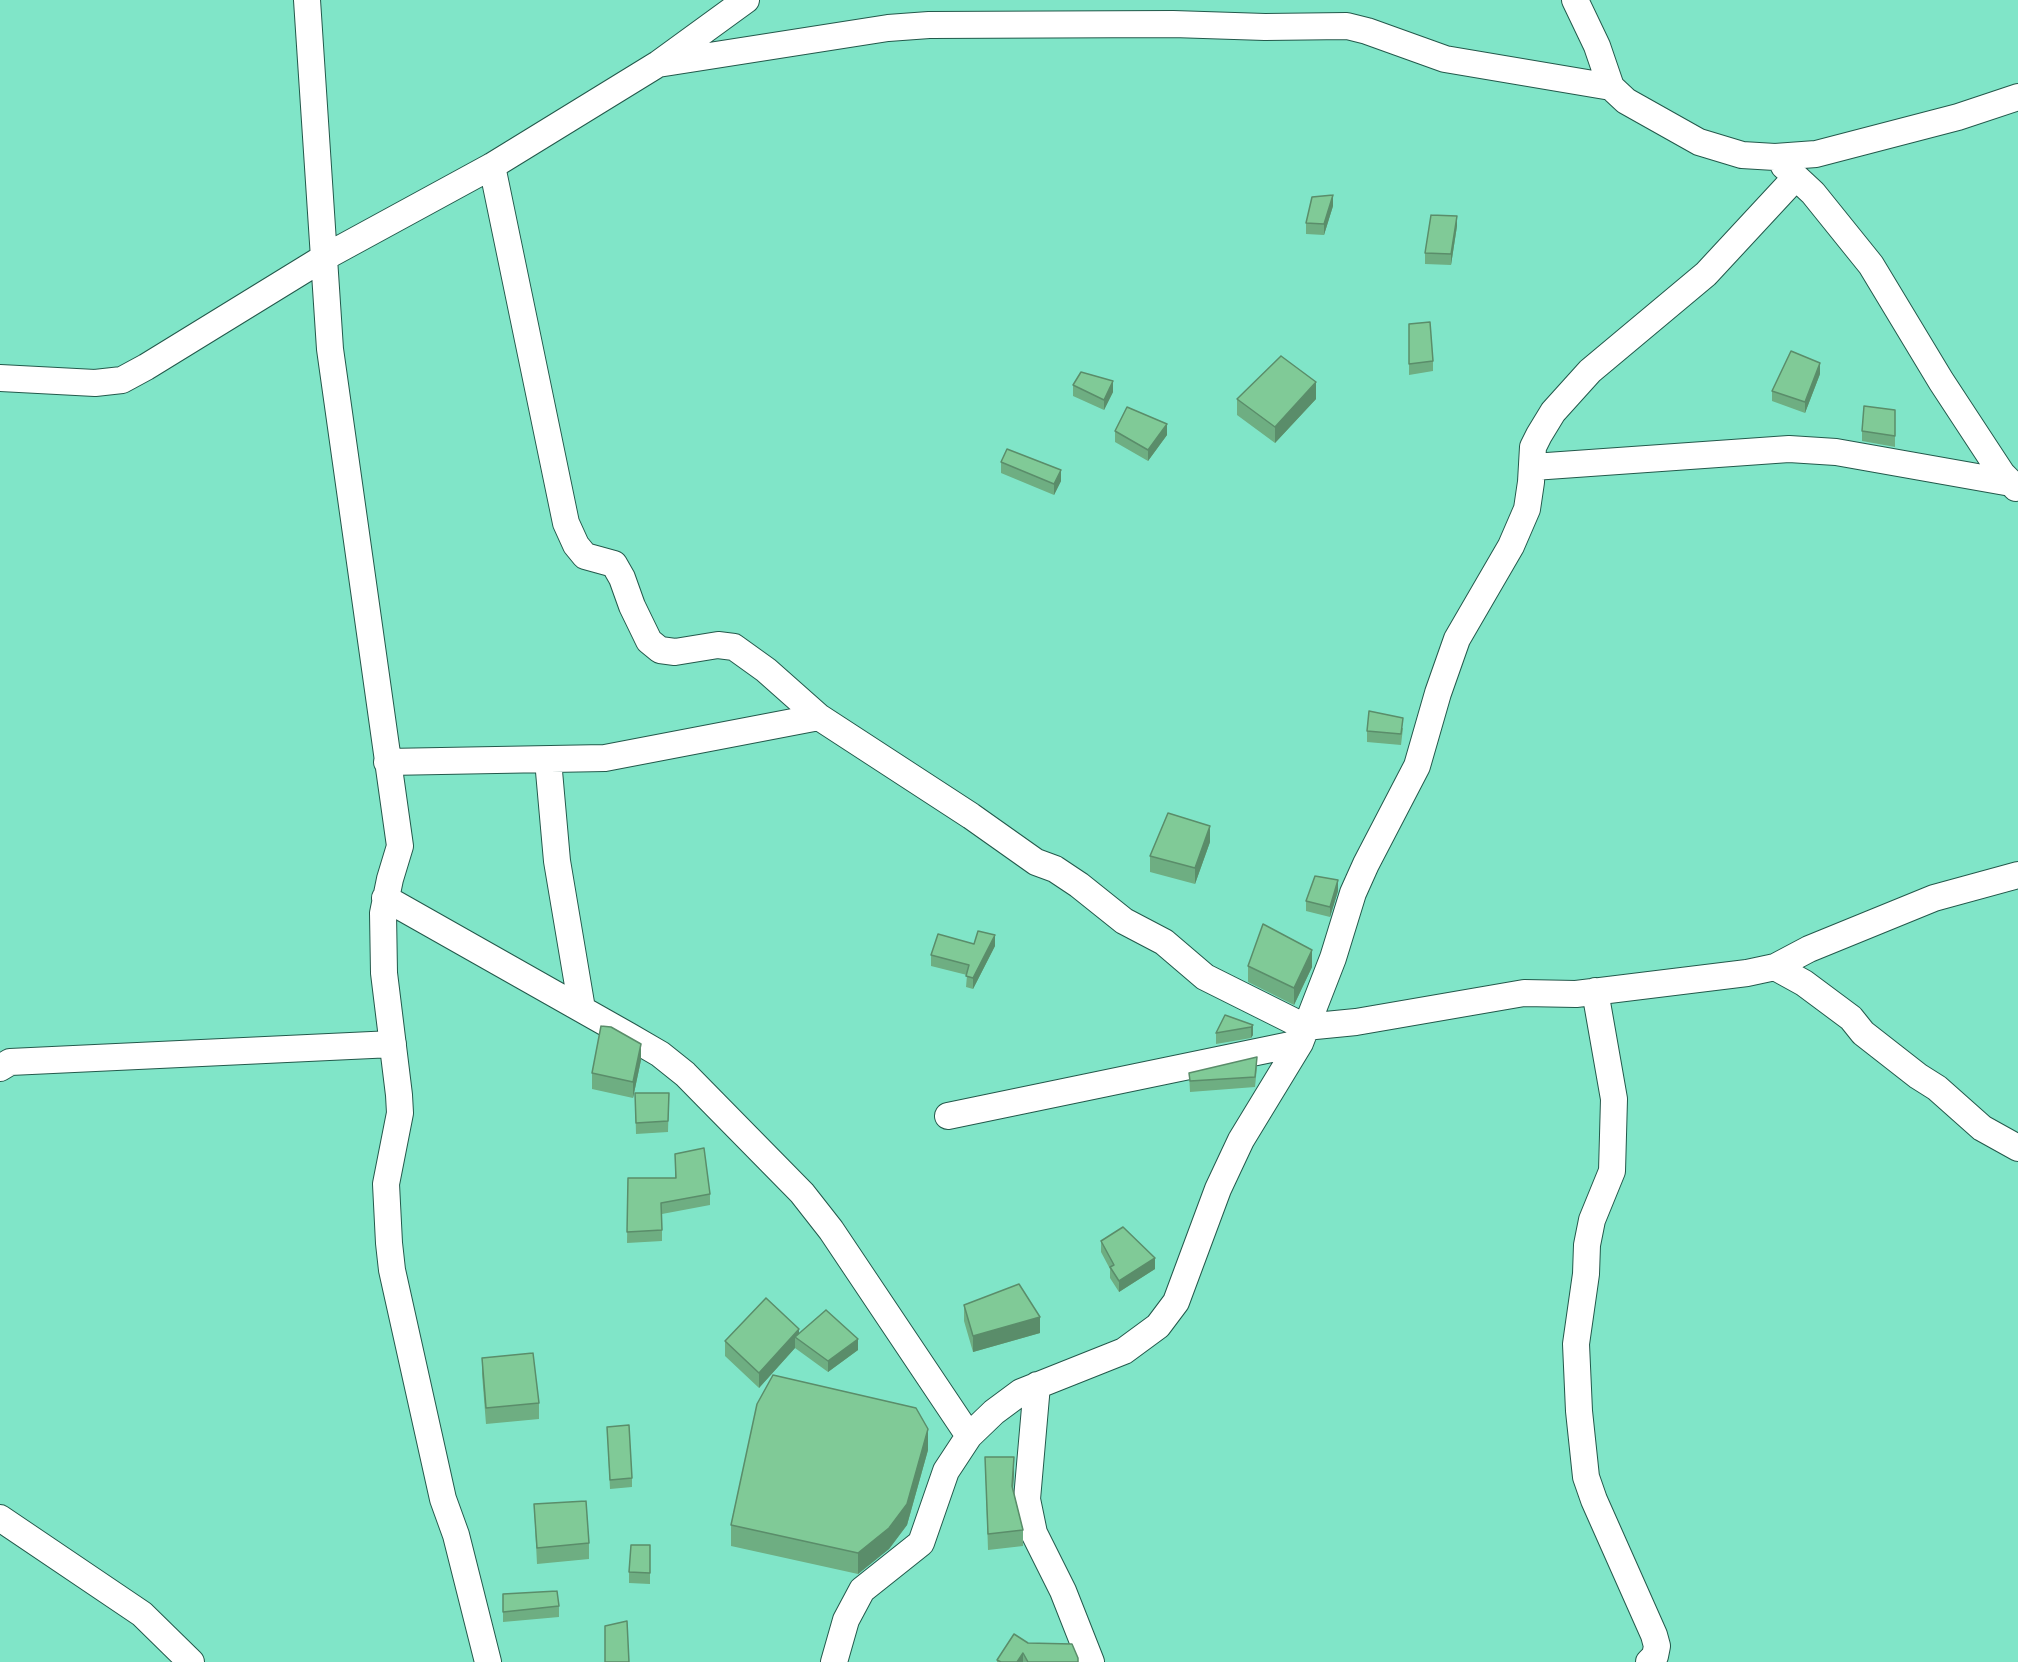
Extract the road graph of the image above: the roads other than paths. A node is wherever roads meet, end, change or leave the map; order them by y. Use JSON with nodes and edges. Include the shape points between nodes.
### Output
{"nodes":[{"id":1,"x":307,"y":0,"type":"edge"},
{"id":2,"x":746,"y":0,"type":"edge"},
{"id":3,"x":1575,"y":0,"type":"edge"},
{"id":4,"x":658,"y":64,"type":"junction"},
{"id":5,"x":1611,"y":87,"type":"junction"},
{"id":6,"x":2018,"y":97,"type":"edge"},
{"id":7,"x":1775,"y":158,"type":"junction"},
{"id":8,"x":492,"y":166,"type":"junction"},
{"id":9,"x":1796,"y":177,"type":"junction"},
{"id":10,"x":325,"y":257,"type":"junction"},
{"id":11,"x":0,"y":378,"type":"edge"},
{"id":12,"x":1533,"y":467,"type":"junction"},
{"id":13,"x":2014,"y":487,"type":"edge"},
{"id":14,"x":819,"y":717,"type":"junction"},
{"id":15,"x":548,"y":760,"type":"junction"},
{"id":16,"x":387,"y":762,"type":"junction"},
{"id":17,"x":2018,"y":875,"type":"edge"},
{"id":18,"x":385,"y":898,"type":"junction"},
{"id":19,"x":1775,"y":967,"type":"junction"},
{"id":20,"x":1595,"y":991,"type":"junction"},
{"id":21,"x":582,"y":1009,"type":"junction"},
{"id":22,"x":1303,"y":1035,"type":"junction"},
{"id":23,"x":393,"y":1044,"type":"junction"},
{"id":24,"x":0,"y":1068,"type":"edge"},
{"id":25,"x":948,"y":1116,"type":"dead end"},
{"id":26,"x":2018,"y":1148,"type":"edge"},
{"id":27,"x":1037,"y":1385,"type":"junction"},
{"id":28,"x":969,"y":1436,"type":"junction"},
{"id":29,"x":0,"y":1518,"type":"edge"},
{"id":30,"x":191,"y":1662,"type":"edge"},
{"id":31,"x":488,"y":1662,"type":"edge"},
{"id":32,"x":834,"y":1662,"type":"edge"},
{"id":33,"x":1091,"y":1662,"type":"edge"},
{"id":34,"x":1649,"y":1662,"type":"edge"}],
"edges":[{"from":1,"to":10,"type":"street"},
{"from":2,"to":4,"type":"street"},
{"from":3,"to":5,"type":"street","via":[[1598,46]]},
{"from":4,"to":5,"type":"street","via":[[929,25],[1347,26],[1445,59]]},
{"from":4,"to":8,"type":"street"},
{"from":5,"to":7,"type":"street","via":[[1626,101],[1699,142],[1742,155]]},
{"from":6,"to":7,"type":"street","via":[[1857,144]]},
{"from":7,"to":9,"type":"street"},
{"from":8,"to":10,"type":"street"},
{"from":8,"to":14,"type":"street","via":[[566,523],[576,545],[585,556],[614,564],[648,641],[660,650],[734,647]]},
{"from":9,"to":12,"type":"street","via":[[1706,274],[1590,371],[1553,412],[1539,435],[1533,447]]},
{"from":9,"to":13,"type":"street","via":[[1871,265],[1941,381]]},
{"from":10,"to":11,"type":"street","via":[[122,380],[95,384]]},
{"from":10,"to":16,"type":"street","via":[[330,349]]},
{"from":12,"to":13,"type":"street","via":[[1789,449],[1836,452]]},
{"from":12,"to":22,"type":"street","via":[[1527,509],[1457,639],[1417,766],[1361,874]]},
{"from":14,"to":15,"type":"street","via":[[605,758]]},
{"from":14,"to":22,"type":"street","via":[[1036,862],[1079,885],[1124,921],[1164,942],[1205,977]]},
{"from":15,"to":16,"type":"street"},
{"from":15,"to":21,"type":"street","via":[[556,861]]},
{"from":16,"to":18,"type":"street","via":[[400,846]]},
{"from":17,"to":19,"type":"street","via":[[1934,898]]},
{"from":18,"to":21,"type":"street"},
{"from":18,"to":23,"type":"street","via":[[384,973]]},
{"from":19,"to":20,"type":"street"},
{"from":19,"to":26,"type":"street","via":[[1851,1018],[1863,1033],[1937,1088],[1982,1128]]},
{"from":20,"to":22,"type":"street","via":[[1524,993]]},
{"from":20,"to":34,"type":"street","via":[[1614,1099],[1612,1171],[1592,1220],[1587,1245],[1576,1344],[1580,1423],[1586,1477],[1594,1500],[1654,1635],[1657,1646]]},
{"from":21,"to":28,"type":"street","via":[[660,1054],[686,1074],[802,1194],[831,1230]]},
{"from":22,"to":25,"type":"street"},
{"from":22,"to":27,"type":"street","via":[[1241,1140],[1176,1302],[1158,1326],[1125,1351]]},
{"from":23,"to":24,"type":"street","via":[[10,1062]]},
{"from":23,"to":31,"type":"street","via":[[400,1113],[387,1184],[392,1270],[443,1499]]},
{"from":27,"to":28,"type":"street","via":[[994,1412]]},
{"from":27,"to":33,"type":"street","via":[[1027,1499],[1034,1533],[1063,1591]]},
{"from":28,"to":32,"type":"street","via":[[946,1471],[921,1543],[862,1590],[846,1620]]},
{"from":29,"to":30,"type":"street","via":[[142,1614]]}]}
